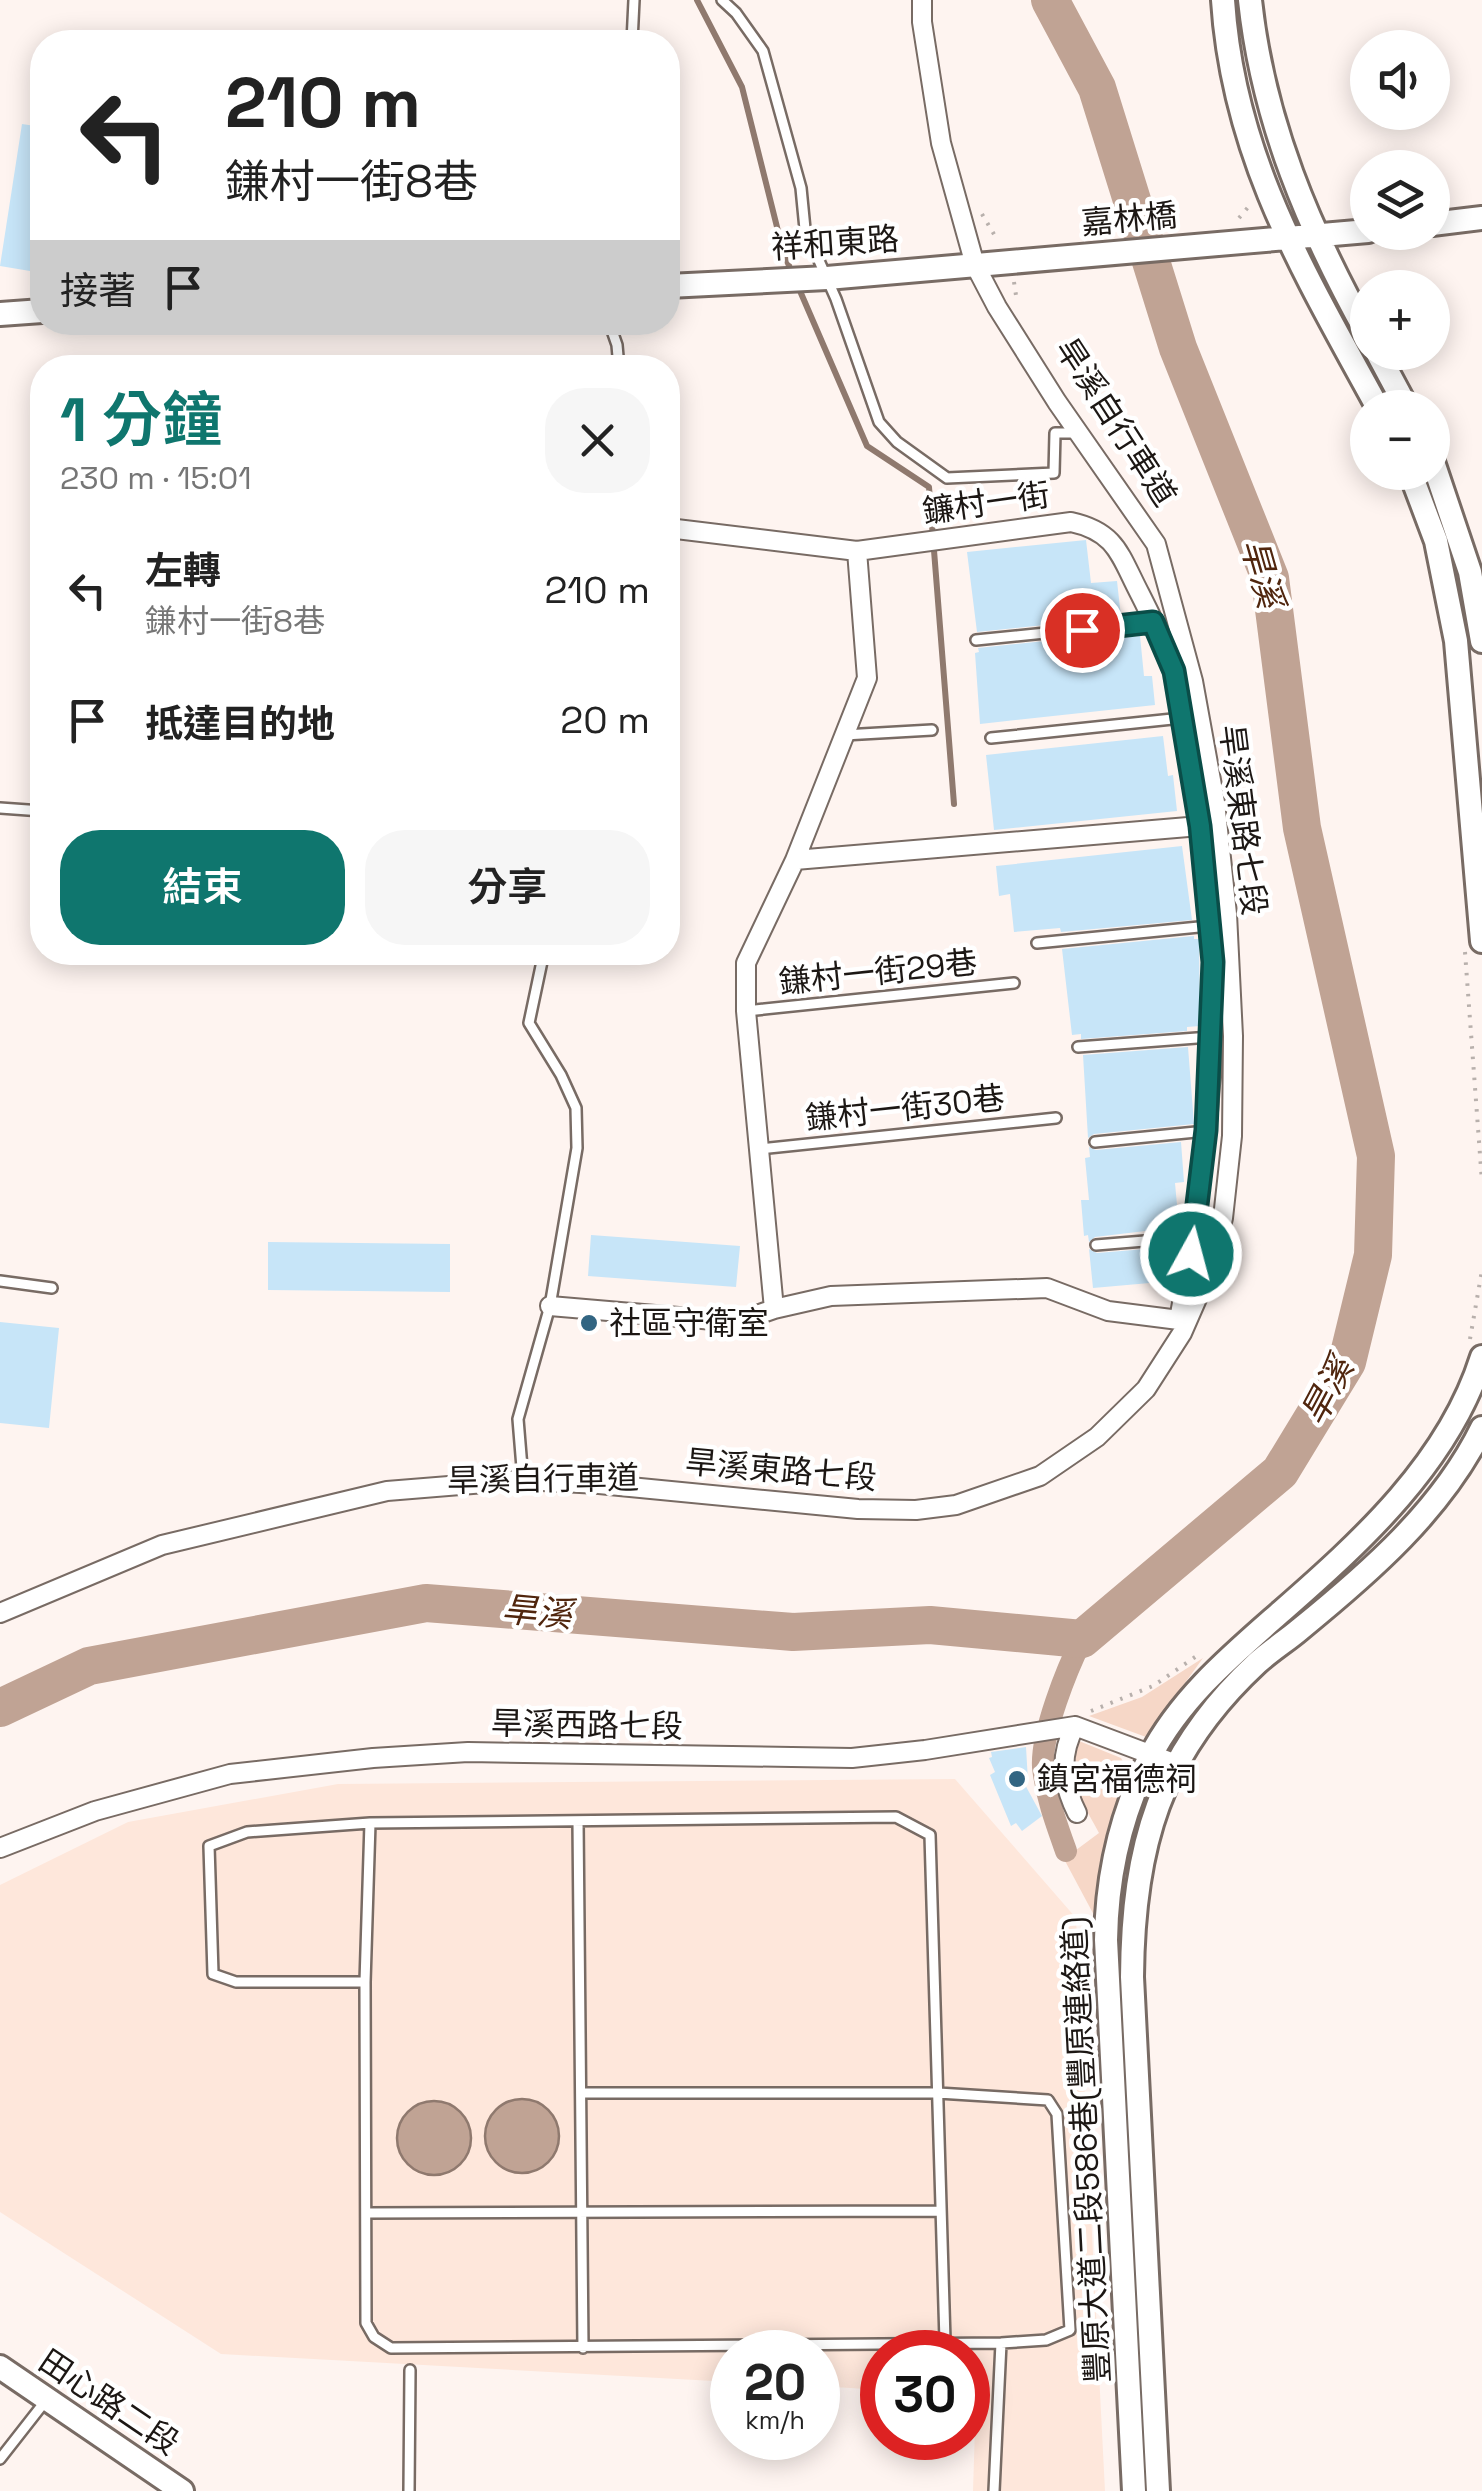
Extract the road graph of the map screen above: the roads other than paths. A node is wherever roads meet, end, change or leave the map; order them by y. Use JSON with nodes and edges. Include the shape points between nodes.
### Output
{"nodes":[{"id":1,"x":634,"y":0,"type":"edge"},
{"id":2,"x":722,"y":0,"type":"edge"},
{"id":3,"x":922,"y":0,"type":"edge"},
{"id":4,"x":1222,"y":0,"type":"edge"},
{"id":5,"x":1250,"y":0,"type":"edge"},
{"id":6,"x":633,"y":30,"type":"edge"},
{"id":7,"x":1482,"y":218,"type":"edge"},
{"id":8,"x":1450,"y":222,"type":"edge"},
{"id":9,"x":1350,"y":234,"type":"edge"},
{"id":10,"x":1316,"y":238,"type":"junction"},
{"id":11,"x":1287,"y":240,"type":"junction"},
{"id":12,"x":1007,"y":262,"type":"joint"},
{"id":13,"x":975,"y":265,"type":"junction"},
{"id":14,"x":827,"y":278,"type":"junction"},
{"id":15,"x":680,"y":285,"type":"edge"},
{"id":16,"x":1350,"y":302,"type":"edge"},
{"id":17,"x":30,"y":313,"type":"edge"},
{"id":18,"x":0,"y":314,"type":"edge"},
{"id":19,"x":1368,"y":390,"type":"edge"},
{"id":20,"x":1078,"y":432,"type":"junction"},
{"id":21,"x":1417,"y":490,"type":"edge"},
{"id":22,"x":1442,"y":490,"type":"edge"},
{"id":23,"x":680,"y":529,"type":"edge"},
{"id":24,"x":857,"y":550,"type":"junction"},
{"id":25,"x":1153,"y":622,"type":"junction"},
{"id":26,"x":976,"y":640,"type":"dead end"},
{"id":27,"x":1482,"y":642,"type":"edge"},
{"id":28,"x":1182,"y":718,"type":"junction"},
{"id":29,"x":932,"y":730,"type":"dead end"},
{"id":30,"x":844,"y":735,"type":"junction"},
{"id":31,"x":992,"y":738,"type":"dead end"},
{"id":32,"x":0,"y":808,"type":"edge"},
{"id":33,"x":30,"y":810,"type":"edge"},
{"id":34,"x":1200,"y":826,"type":"junction"},
{"id":35,"x":795,"y":860,"type":"junction"},
{"id":36,"x":1209,"y":926,"type":"junction"},
{"id":37,"x":1482,"y":941,"type":"edge"},
{"id":38,"x":1037,"y":943,"type":"dead end"},
{"id":39,"x":541,"y":965,"type":"edge"},
{"id":40,"x":1014,"y":984,"type":"dead end"},
{"id":41,"x":746,"y":1011,"type":"junction"},
{"id":42,"x":1210,"y":1037,"type":"junction"},
{"id":43,"x":1078,"y":1047,"type":"dead end"},
{"id":44,"x":1056,"y":1118,"type":"dead end"},
{"id":45,"x":1206,"y":1130,"type":"junction"},
{"id":46,"x":1095,"y":1142,"type":"dead end"},
{"id":47,"x":759,"y":1148,"type":"junction"},
{"id":48,"x":1193,"y":1236,"type":"junction"},
{"id":49,"x":1096,"y":1245,"type":"dead end"},
{"id":50,"x":0,"y":1281,"type":"edge"},
{"id":51,"x":52,"y":1288,"type":"dead end"},
{"id":52,"x":550,"y":1306,"type":"junction"},
{"id":53,"x":774,"y":1309,"type":"junction"},
{"id":54,"x":1475,"y":1351,"type":"edge"},
{"id":55,"x":1482,"y":1428,"type":"edge"},
{"id":56,"x":523,"y":1480,"type":"junction"},
{"id":57,"x":0,"y":1613,"type":"edge"},
{"id":58,"x":1068,"y":1727,"type":"junction"},
{"id":59,"x":1151,"y":1754,"type":"junction"},
{"id":60,"x":1176,"y":1764,"type":"junction"},
{"id":61,"x":1076,"y":1813,"type":"dead end"},
{"id":62,"x":578,"y":1822,"type":"junction"},
{"id":63,"x":370,"y":1823,"type":"junction"},
{"id":64,"x":0,"y":1848,"type":"edge"},
{"id":65,"x":365,"y":1982,"type":"junction"},
{"id":66,"x":938,"y":2092,"type":"junction"},
{"id":67,"x":582,"y":2093,"type":"junction"},
{"id":68,"x":942,"y":2211,"type":"junction"},
{"id":69,"x":582,"y":2212,"type":"junction"},
{"id":70,"x":366,"y":2214,"type":"junction"},
{"id":71,"x":946,"y":2330,"type":"edge"},
{"id":72,"x":860,"y":2343,"type":"edge"},
{"id":73,"x":990,"y":2343,"type":"edge"},
{"id":74,"x":1002,"y":2343,"type":"junction"},
{"id":75,"x":583,"y":2348,"type":"junction"},
{"id":76,"x":0,"y":2367,"type":"edge"},
{"id":77,"x":410,"y":2370,"type":"dead end"},
{"id":78,"x":48,"y":2397,"type":"junction"},
{"id":79,"x":0,"y":2460,"type":"edge"},
{"id":80,"x":182,"y":2491,"type":"edge"},
{"id":81,"x":409,"y":2491,"type":"edge"},
{"id":82,"x":994,"y":2491,"type":"edge"},
{"id":83,"x":1134,"y":2491,"type":"edge"},
{"id":84,"x":1158,"y":2491,"type":"edge"}],
"edges":[{"from":1,"to":6,"type":"lane"},
{"from":2,"to":14,"type":"lane","via":[[763,51],[805,229]]},
{"from":3,"to":13,"type":"street","name":"旱溪東路七段","via":[[941,143]]},
{"from":4,"to":11,"type":"street","via":[[1249,140]]},
{"from":5,"to":10,"type":"street","via":[[1273,122]]},
{"from":7,"to":8,"type":"street"},
{"from":9,"to":10,"type":"street"},
{"from":10,"to":11,"type":"street"},
{"from":10,"to":16,"type":"street"},
{"from":11,"to":12,"type":"street","name":"嘉林橋"},
{"from":11,"to":19,"type":"street"},
{"from":12,"to":13,"type":"street","name":"祥和東路"},
{"from":13,"to":14,"type":"street","name":"祥和東路"},
{"from":13,"to":20,"type":"street","name":"旱溪東路七段"},
{"from":14,"to":15,"type":"street","name":"祥和東路"},
{"from":14,"to":20,"type":"lane","via":[[880,422],[947,478],[1054,473],[1055,433]]},
{"from":17,"to":18,"type":"street"},
{"from":20,"to":56,"type":"street","name":"旱溪東路七段","via":[[1156,544],[1193,681],[1215,802],[1227,914],[1232,1136],[1219,1235],[1182,1333],[1146,1389],[1096,1437],[1040,1476],[956,1505],[858,1509]]},
{"from":21,"to":37,"type":"street","via":[[1436,541],[1456,640]]},
{"from":22,"to":27,"type":"street","via":[[1470,572]]},
{"from":23,"to":24,"type":"street","name":"鐮村一街"},
{"from":24,"to":25,"type":"street","name":"鐮村一街","via":[[1082,524],[1111,540]]},
{"from":24,"to":30,"type":"street","via":[[867,678]]},
{"from":25,"to":26,"type":"lane"},
{"from":25,"to":28,"type":"street","name":"鐮村一街","via":[[1174,671]]},
{"from":28,"to":31,"type":"lane"},
{"from":28,"to":34,"type":"street","name":"鐮村一街"},
{"from":29,"to":30,"type":"lane"},
{"from":30,"to":35,"type":"street"},
{"from":32,"to":33,"type":"lane"},
{"from":34,"to":35,"type":"street"},
{"from":34,"to":36,"type":"street","name":"鐮村一街"},
{"from":35,"to":41,"type":"street","via":[[746,963]]},
{"from":36,"to":38,"type":"lane"},
{"from":36,"to":42,"type":"street","name":"鐮村一街"},
{"from":39,"to":52,"type":"lane","via":[[530,1023],[576,1108],[577,1148]]},
{"from":40,"to":41,"type":"lane","name":"鎌村一街29巷"},
{"from":41,"to":47,"type":"street"},
{"from":42,"to":43,"type":"lane"},
{"from":42,"to":45,"type":"street","name":"鐮村一街"},
{"from":44,"to":47,"type":"lane","name":"鎌村一街30巷"},
{"from":45,"to":46,"type":"lane"},
{"from":45,"to":48,"type":"street","name":"鐮村一街"},
{"from":47,"to":53,"type":"street"},
{"from":48,"to":49,"type":"lane"},
{"from":48,"to":53,"type":"street","name":"鐮村一街","via":[[1179,1320],[1108,1311],[1046,1288],[831,1296]]},
{"from":50,"to":51,"type":"lane"},
{"from":52,"to":53,"type":"street","via":[[737,1322]]},
{"from":52,"to":56,"type":"lane","via":[[518,1419]]},
{"from":54,"to":59,"type":"street","name":"豐原大道二段586巷(豐原連絡道)","via":[[1470,1390],[1429,1460],[1329,1570],[1219,1668]]},
{"from":55,"to":60,"type":"street","name":"豐原大道二段586巷(豐原連絡道)","via":[[1434,1504],[1248,1672]]},
{"from":56,"to":57,"type":"street","name":"旱溪東路七段","via":[[387,1491],[162,1545]]},
{"from":58,"to":59,"type":"street","name":"旱溪西路七段"},
{"from":58,"to":61,"type":"street","via":[[1064,1767]]},
{"from":58,"to":64,"type":"street","name":"旱溪西路七段","via":[[852,1758],[468,1752],[230,1774],[96,1811]]},
{"from":59,"to":60,"type":"street","name":"旱溪西路七段"},
{"from":59,"to":83,"type":"street","name":"豐原大道二段586巷(豐原連絡道)","via":[[1125,1816],[1106,1907]]},
{"from":60,"to":84,"type":"street","name":"豐原大道二段586巷(豐原連絡道)","via":[[1146,1838],[1132,1932]]},
{"from":62,"to":63,"type":"lane"},
{"from":62,"to":66,"type":"lane","via":[[896,1817],[930,1835]]},
{"from":62,"to":67,"type":"lane"},
{"from":63,"to":65,"type":"lane"},
{"from":63,"to":65,"type":"lane","via":[[247,1832],[209,1846],[213,1974],[236,1982]]},
{"from":65,"to":70,"type":"lane"},
{"from":66,"to":67,"type":"lane"},
{"from":66,"to":68,"type":"lane"},
{"from":66,"to":74,"type":"lane","via":[[1048,2100],[1058,2114],[1070,2330],[1046,2340]]},
{"from":67,"to":69,"type":"lane"},
{"from":68,"to":69,"type":"lane"},
{"from":68,"to":71,"type":"lane"},
{"from":69,"to":70,"type":"lane"},
{"from":69,"to":75,"type":"lane"},
{"from":70,"to":75,"type":"lane","via":[[366,2323],[391,2348]]},
{"from":72,"to":75,"type":"lane"},
{"from":73,"to":74,"type":"lane"},
{"from":74,"to":82,"type":"lane"},
{"from":76,"to":78,"type":"street","name":"田心路二段"},
{"from":77,"to":81,"type":"lane"},
{"from":78,"to":79,"type":"lane"},
{"from":78,"to":80,"type":"street","name":"田心路二段"}]}
